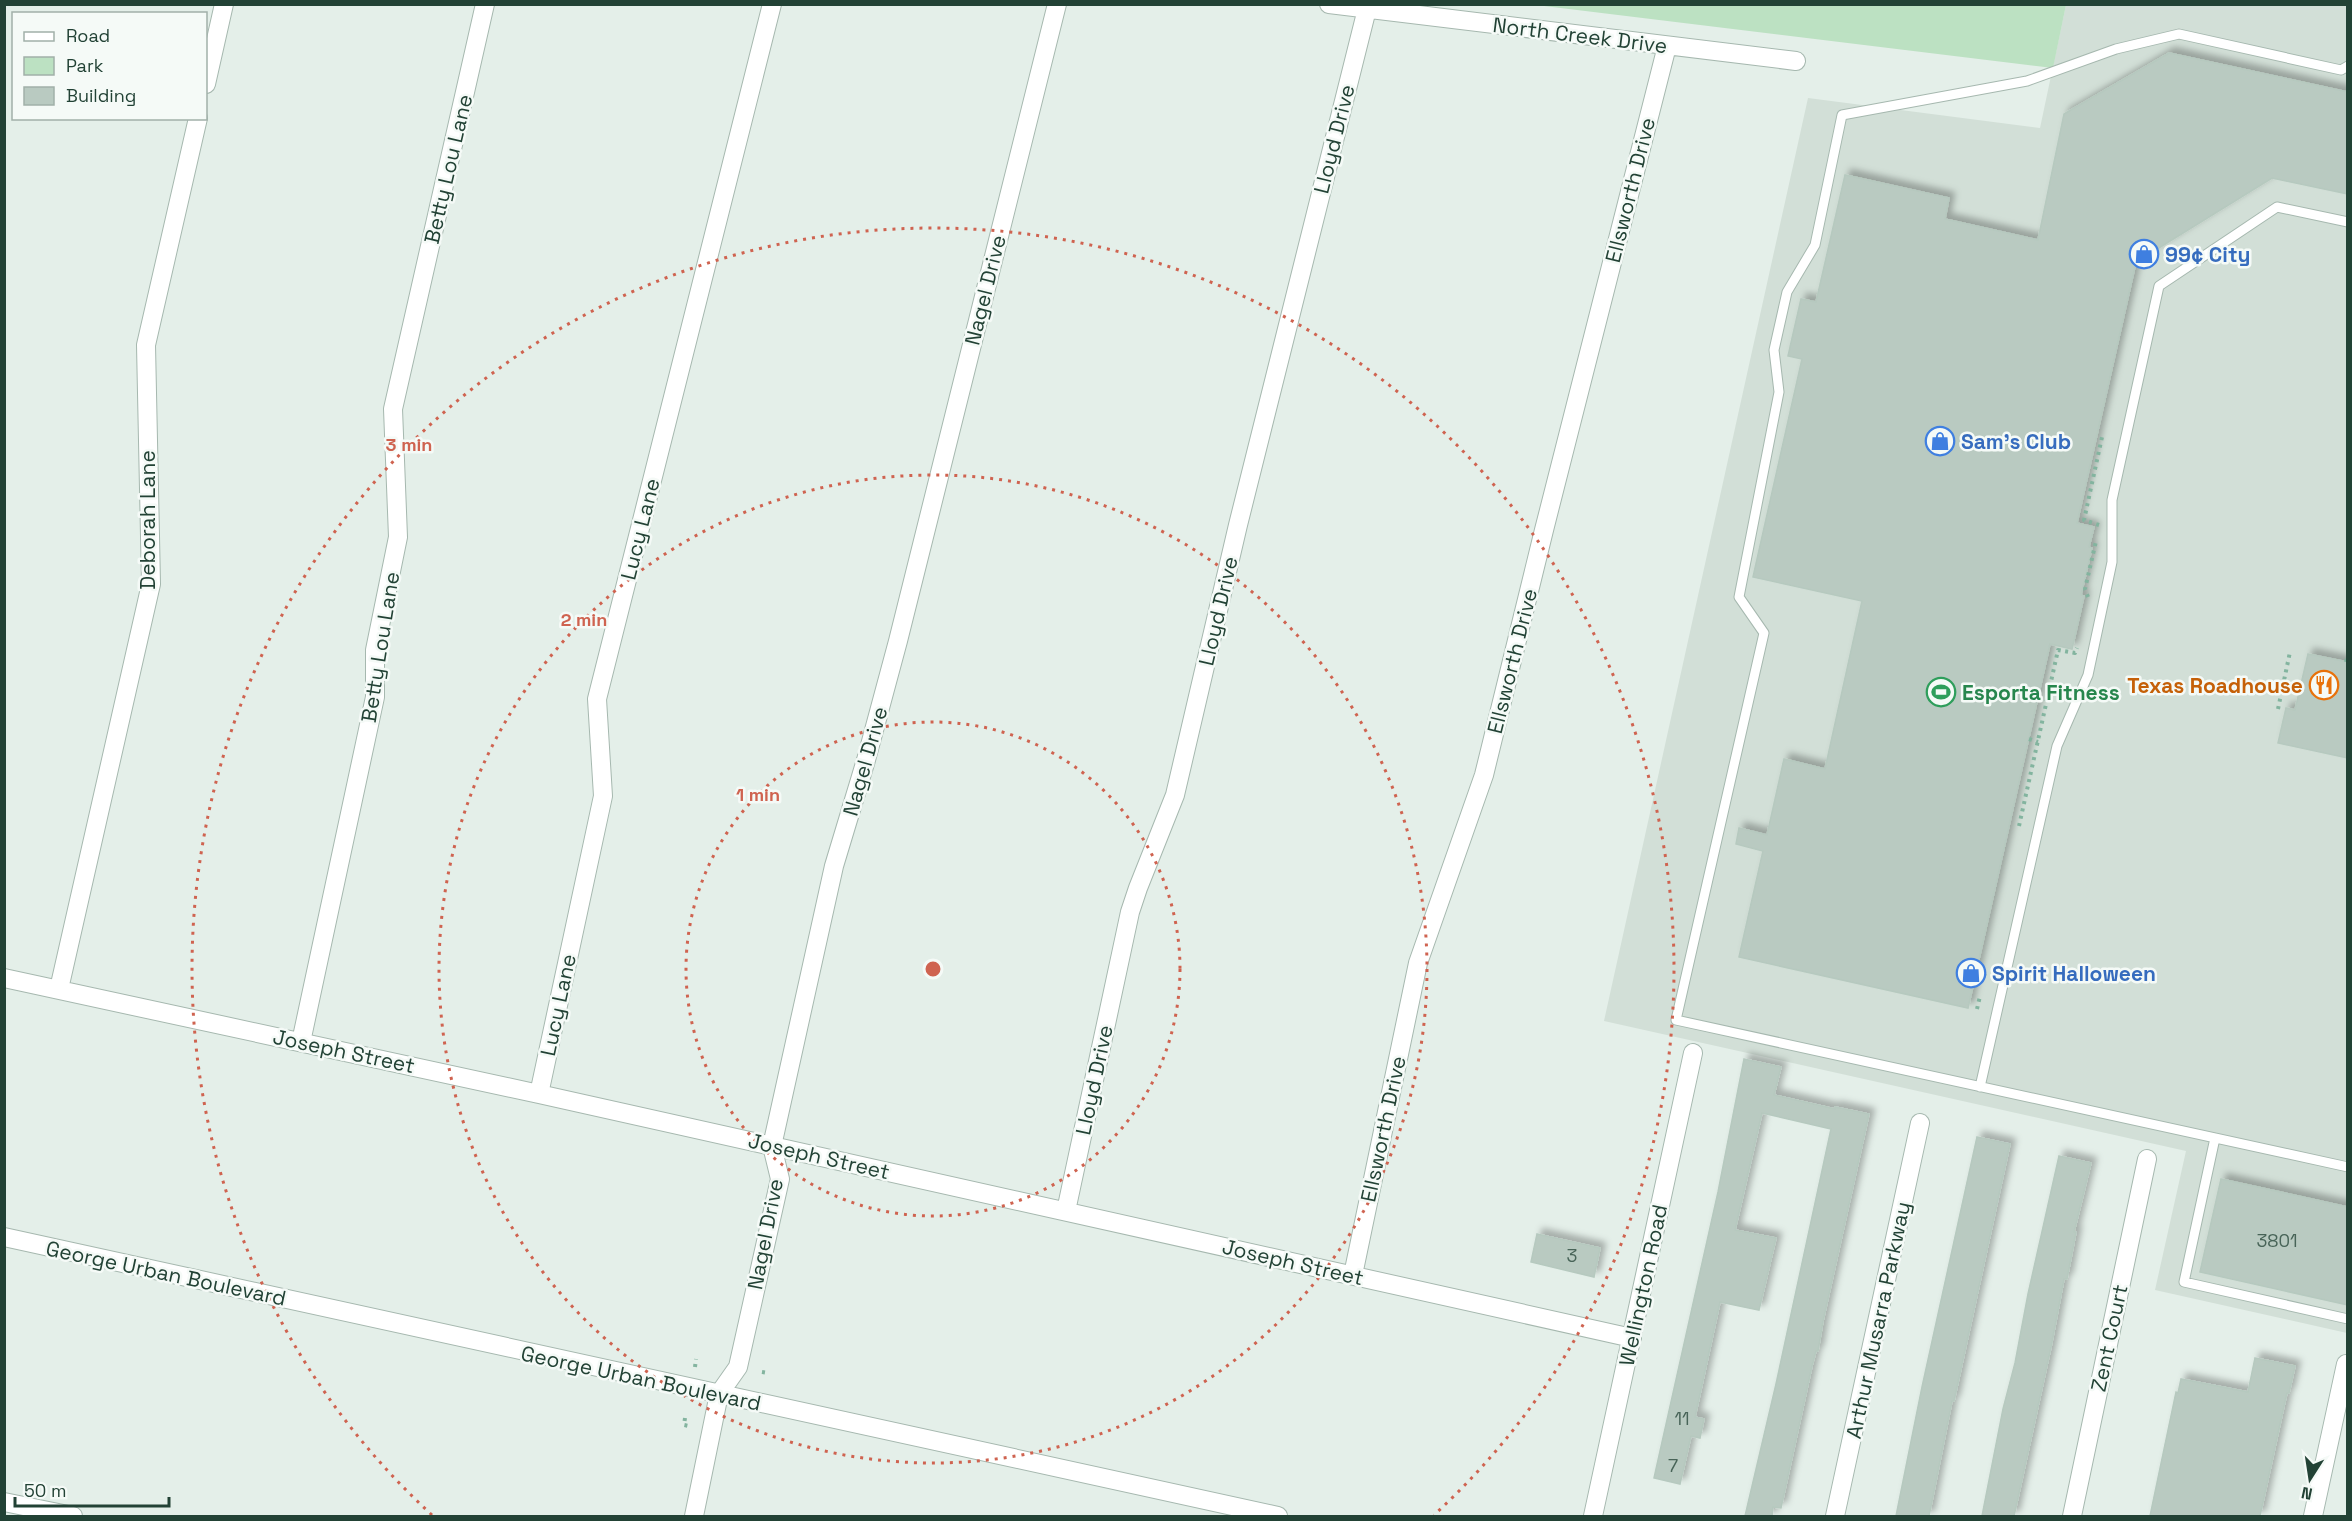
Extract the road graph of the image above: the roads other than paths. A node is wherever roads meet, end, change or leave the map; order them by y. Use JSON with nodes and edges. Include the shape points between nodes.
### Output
{"nodes":[{"id":1,"x":224,"y":4,"type":"edge"},
{"id":2,"x":486,"y":4,"type":"edge"},
{"id":3,"x":772,"y":4,"type":"edge"},
{"id":4,"x":1056,"y":4,"type":"edge"},
{"id":5,"x":1329,"y":4,"type":"edge"},
{"id":6,"x":1367,"y":9,"type":"junction"},
{"id":7,"x":1667,"y":46,"type":"junction"},
{"id":8,"x":1796,"y":61,"type":"dead end"},
{"id":9,"x":2348,"y":66,"type":"edge"},
{"id":10,"x":207,"y":80,"type":"edge"},
{"id":11,"x":198,"y":120,"type":"edge"},
{"id":12,"x":2348,"y":222,"type":"edge"},
{"id":13,"x":4,"y":978,"type":"edge"},
{"id":14,"x":59,"y":989,"type":"junction"},
{"id":15,"x":301,"y":1042,"type":"junction"},
{"id":16,"x":1693,"y":1053,"type":"dead end"},
{"id":17,"x":1980,"y":1087,"type":"junction"},
{"id":18,"x":540,"y":1094,"type":"junction"},
{"id":19,"x":1920,"y":1123,"type":"dead end"},
{"id":20,"x":2216,"y":1138,"type":"junction"},
{"id":21,"x":772,"y":1146,"type":"junction"},
{"id":22,"x":2147,"y":1159,"type":"dead end"},
{"id":23,"x":2348,"y":1167,"type":"edge"},
{"id":24,"x":1065,"y":1211,"type":"junction"},
{"id":25,"x":4,"y":1237,"type":"edge"},
{"id":26,"x":1353,"y":1275,"type":"junction"},
{"id":27,"x":2348,"y":1319,"type":"edge"},
{"id":28,"x":1632,"y":1338,"type":"junction"},
{"id":29,"x":2346,"y":1364,"type":"dead end"},
{"id":30,"x":719,"y":1394,"type":"junction"},
{"id":31,"x":4,"y":1502,"type":"edge"},
{"id":32,"x":73,"y":1516,"type":"edge"},
{"id":33,"x":694,"y":1516,"type":"edge"},
{"id":34,"x":1278,"y":1516,"type":"edge"},
{"id":35,"x":1593,"y":1516,"type":"edge"},
{"id":36,"x":1835,"y":1516,"type":"edge"},
{"id":37,"x":2072,"y":1516,"type":"edge"},
{"id":38,"x":2313,"y":1516,"type":"edge"}],
"edges":[{"from":1,"to":10,"type":"street"},
{"from":2,"to":15,"type":"street","name":"Betty Lou Lane","via":[[393,409],[398,537],[375,650],[375,697]]},
{"from":3,"to":18,"type":"street","name":"Lucy Lane","via":[[597,699],[603,796]]},
{"from":4,"to":21,"type":"street","name":"Nagel Drive","via":[[901,629],[834,866]]},
{"from":5,"to":6,"type":"street","name":"North Creek Drive"},
{"from":6,"to":7,"type":"street","name":"North Creek Drive"},
{"from":6,"to":24,"type":"street","name":"Lloyd Drive","via":[[1175,795],[1130,912]]},
{"from":7,"to":8,"type":"street","name":"North Creek Drive"},
{"from":7,"to":26,"type":"street","name":"Ellsworth Drive","via":[[1484,775],[1418,963]]},
{"from":9,"to":17,"type":"lane","via":[[2341,70],[2179,34],[2116,49],[2028,81],[1842,115],[1815,245],[1787,292],[1774,350],[1779,392],[1738,597],[1764,633],[1676,1020]]},
{"from":11,"to":14,"type":"street","name":"Deborah Lane","via":[[146,345],[151,584]]},
{"from":12,"to":17,"type":"lane","via":[[2277,207],[2158,286],[2112,500],[2112,562],[2088,675],[2057,746]]},
{"from":13,"to":14,"type":"street","name":"Joseph Street"},
{"from":14,"to":15,"type":"street","name":"Joseph Street"},
{"from":15,"to":18,"type":"street","name":"Joseph Street"},
{"from":16,"to":28,"type":"street","name":"Wellington Road"},
{"from":17,"to":20,"type":"lane"},
{"from":18,"to":21,"type":"street","name":"Joseph Street"},
{"from":19,"to":36,"type":"street","name":"Arthur Musarra Parkway"},
{"from":20,"to":23,"type":"lane"},
{"from":20,"to":27,"type":"lane","via":[[2184,1282]]},
{"from":21,"to":24,"type":"street","name":"Joseph Street"},
{"from":21,"to":30,"type":"street","name":"Nagel Drive","via":[[780,1179],[738,1367]]},
{"from":22,"to":37,"type":"street","name":"Zent Court"},
{"from":24,"to":26,"type":"street","name":"Joseph Street"},
{"from":25,"to":30,"type":"street","name":"George Urban Boulevard"},
{"from":26,"to":28,"type":"street","name":"Joseph Street"},
{"from":28,"to":35,"type":"street","name":"Wellington Road"},
{"from":29,"to":38,"type":"street"},
{"from":30,"to":33,"type":"street","name":"Nagel Drive"},
{"from":30,"to":34,"type":"street","name":"George Urban Boulevard"},
{"from":31,"to":32,"type":"street"}]}
